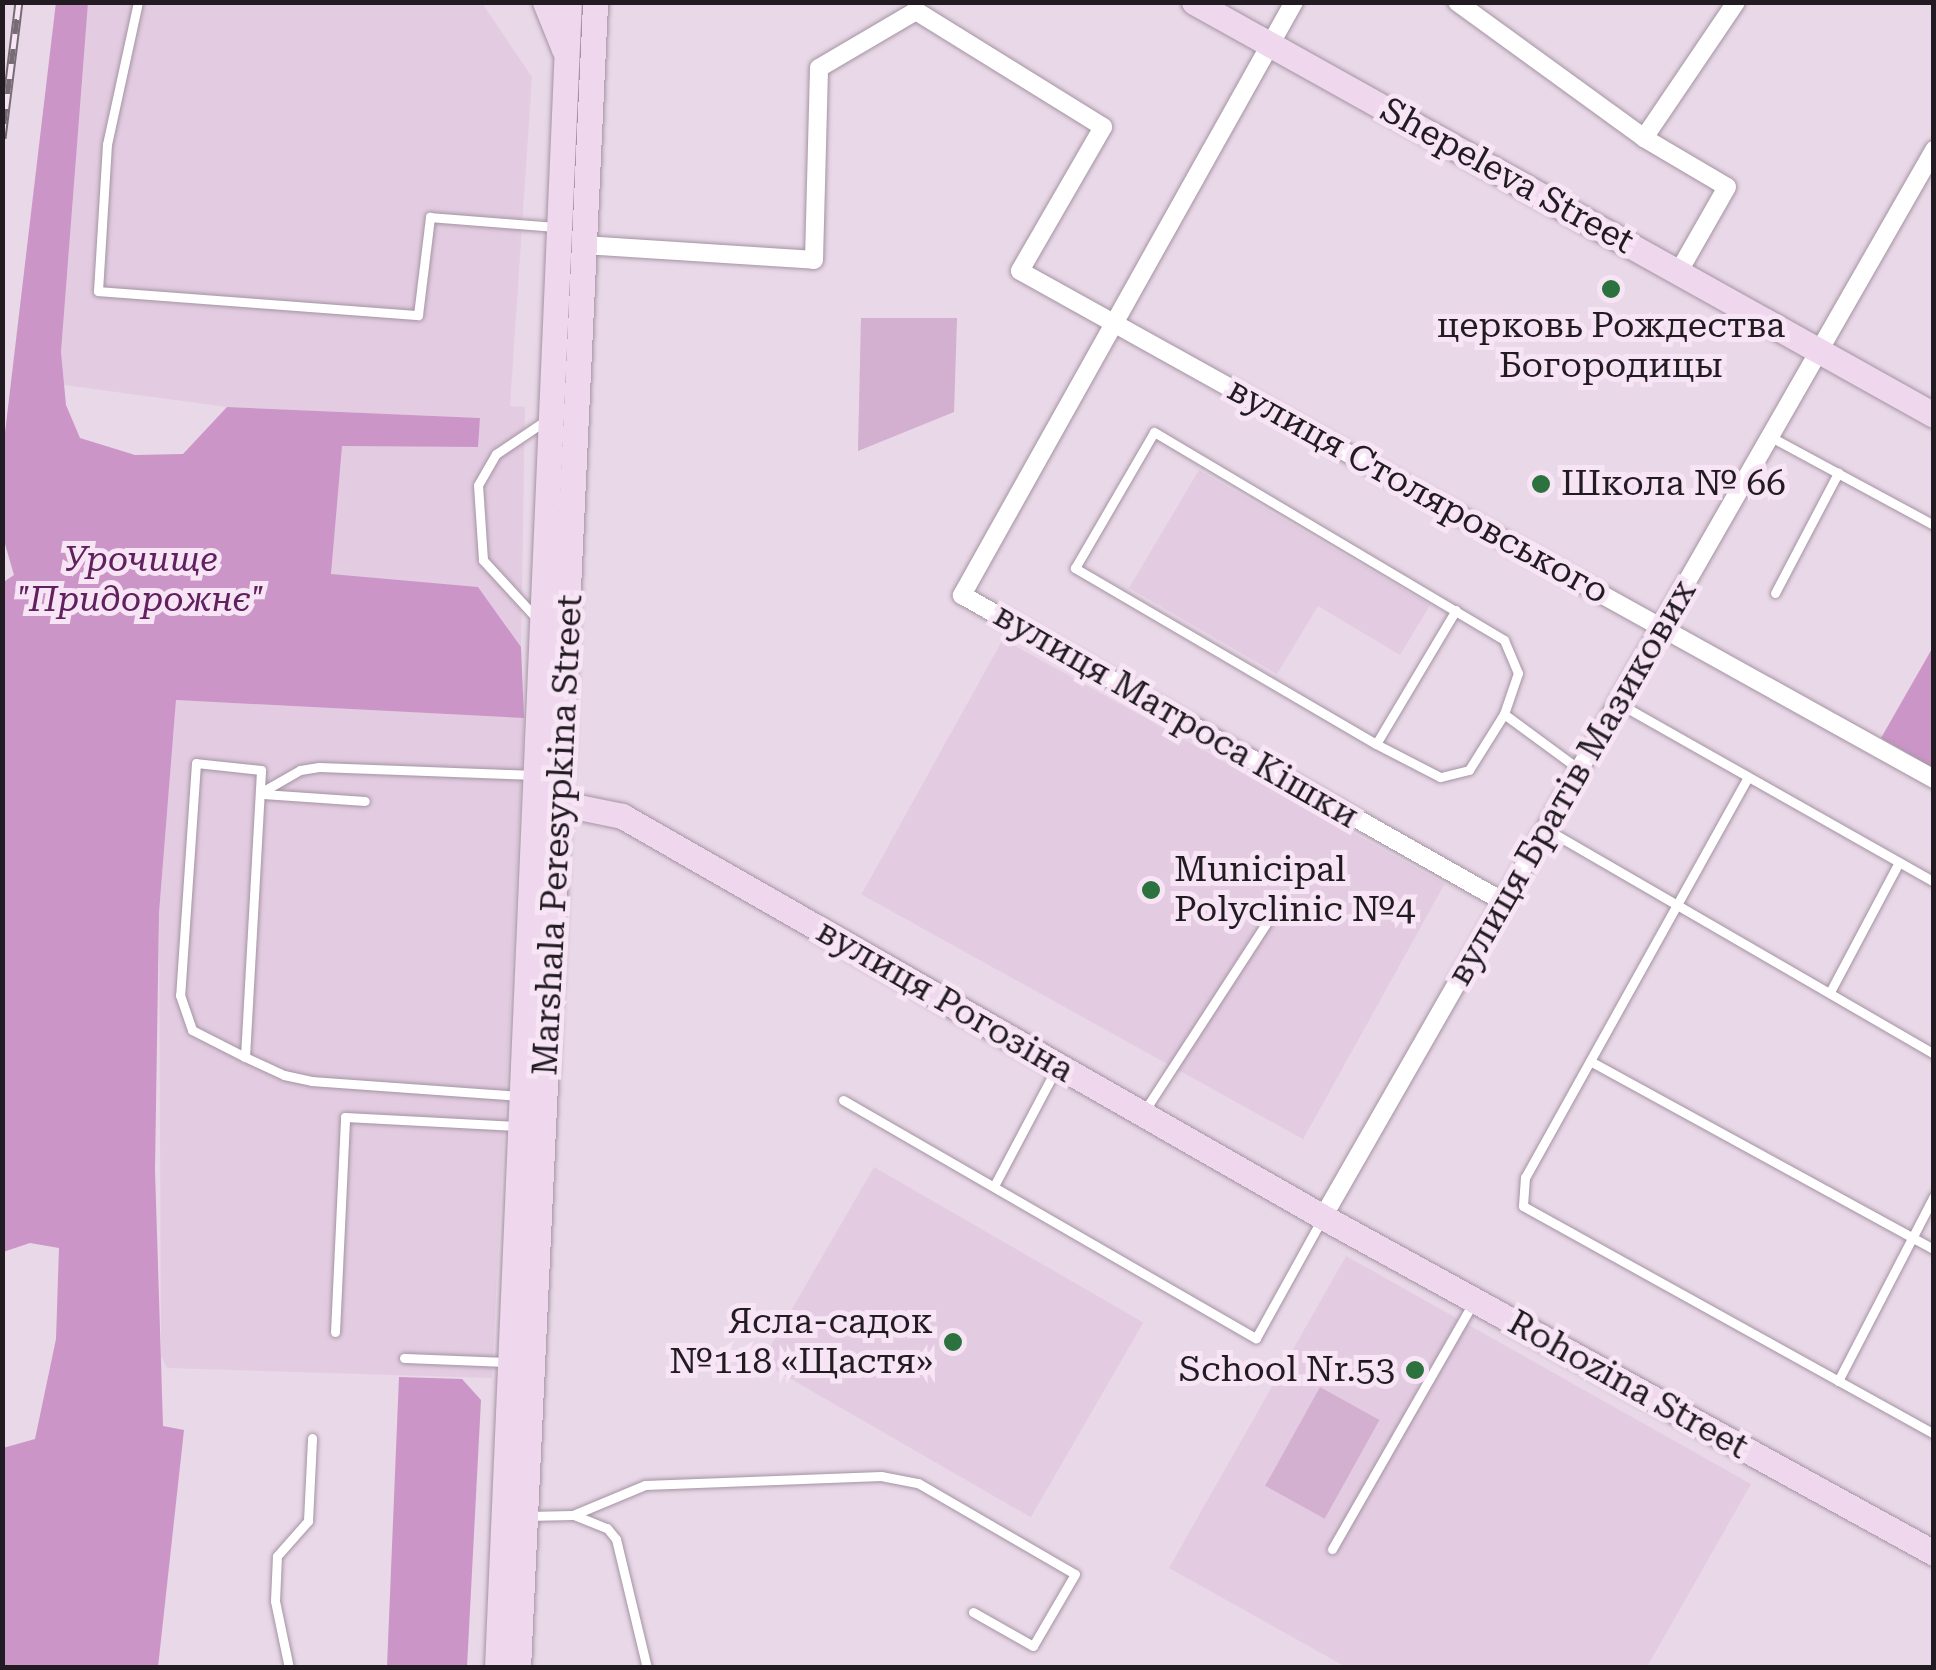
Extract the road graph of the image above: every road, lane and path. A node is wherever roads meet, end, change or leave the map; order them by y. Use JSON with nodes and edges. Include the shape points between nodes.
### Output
{"nodes":[{"id":1,"x":138,"y":2,"type":"edge"},
{"id":2,"x":545,"y":2,"type":"edge"},
{"id":3,"x":569,"y":2,"type":"edge"},
{"id":4,"x":595,"y":2,"type":"edge"},
{"id":5,"x":1194,"y":2,"type":"edge"},
{"id":6,"x":1294,"y":2,"type":"edge"},
{"id":7,"x":1456,"y":2,"type":"edge"},
{"id":8,"x":1728,"y":5,"type":"edge"},
{"id":9,"x":1270,"y":45,"type":"junction"},
{"id":10,"x":570,"y":61,"type":"junction"},
{"id":11,"x":1644,"y":138,"type":"junction"},
{"id":12,"x":1934,"y":150,"type":"edge"},
{"id":13,"x":578,"y":233,"type":"junction"},
{"id":14,"x":1679,"y":271,"type":"junction"},
{"id":15,"x":1110,"y":321,"type":"junction"},
{"id":16,"x":1821,"y":350,"type":"junction"},
{"id":17,"x":555,"y":414,"type":"junction"},
{"id":18,"x":1934,"y":416,"type":"edge"},
{"id":19,"x":1771,"y":436,"type":"junction"},
{"id":20,"x":1838,"y":473,"type":"junction"},
{"id":21,"x":1934,"y":525,"type":"edge"},
{"id":22,"x":1775,"y":593,"type":"dead end"},
{"id":23,"x":1456,"y":610,"type":"junction"},
{"id":24,"x":1662,"y":626,"type":"junction"},
{"id":25,"x":546,"y":628,"type":"junction"},
{"id":26,"x":1618,"y":704,"type":"junction"},
{"id":27,"x":1504,"y":714,"type":"junction"},
{"id":28,"x":1376,"y":744,"type":"junction"},
{"id":29,"x":1580,"y":770,"type":"junction"},
{"id":30,"x":1748,"y":777,"type":"junction"},
{"id":31,"x":1934,"y":779,"type":"edge"},
{"id":32,"x":544,"y":792,"type":"junction"},
{"id":33,"x":260,"y":793,"type":"junction"},
{"id":34,"x":365,"y":801,"type":"dead end"},
{"id":35,"x":1546,"y":829,"type":"junction"},
{"id":36,"x":1899,"y":862,"type":"junction"},
{"id":37,"x":1934,"y":882,"type":"edge"},
{"id":38,"x":1504,"y":902,"type":"junction"},
{"id":39,"x":1678,"y":906,"type":"junction"},
{"id":40,"x":1269,"y":920,"type":"dead end"},
{"id":41,"x":1830,"y":992,"type":"junction"},
{"id":42,"x":1934,"y":1054,"type":"edge"},
{"id":43,"x":245,"y":1057,"type":"junction"},
{"id":44,"x":1590,"y":1060,"type":"junction"},
{"id":45,"x":1058,"y":1065,"type":"junction"},
{"id":46,"x":534,"y":1097,"type":"junction"},
{"id":47,"x":843,"y":1100,"type":"dead end"},
{"id":48,"x":1143,"y":1114,"type":"junction"},
{"id":49,"x":532,"y":1127,"type":"junction"},
{"id":50,"x":994,"y":1186,"type":"junction"},
{"id":51,"x":1934,"y":1196,"type":"edge"},
{"id":52,"x":1323,"y":1217,"type":"junction"},
{"id":53,"x":1912,"y":1237,"type":"junction"},
{"id":54,"x":1934,"y":1250,"type":"edge"},
{"id":55,"x":1475,"y":1300,"type":"junction"},
{"id":56,"x":335,"y":1332,"type":"dead end"},
{"id":57,"x":404,"y":1358,"type":"dead end"},
{"id":58,"x":511,"y":1362,"type":"junction"},
{"id":59,"x":1838,"y":1381,"type":"junction"},
{"id":60,"x":1934,"y":1434,"type":"edge"},
{"id":61,"x":312,"y":1438,"type":"dead end"},
{"id":62,"x":573,"y":1515,"type":"junction"},
{"id":63,"x":523,"y":1516,"type":"junction"},
{"id":64,"x":1332,"y":1549,"type":"dead end"},
{"id":65,"x":1934,"y":1554,"type":"edge"},
{"id":66,"x":972,"y":1612,"type":"dead end"},
{"id":67,"x":288,"y":1668,"type":"edge"},
{"id":68,"x":497,"y":1668,"type":"edge"},
{"id":69,"x":518,"y":1668,"type":"edge"},
{"id":70,"x":647,"y":1668,"type":"edge"}],
"edges":[{"from":1,"to":13,"type":"lane","via":[[107,144],[98,291],[418,316],[430,217]]},
{"from":2,"to":10,"type":"main road"},
{"from":3,"to":10,"type":"main road","name":"Marshala Peresypkina Street"},
{"from":4,"to":13,"type":"main road","name":"Marshala Peresypkina Street"},
{"from":5,"to":9,"type":"main road","name":"Shepeleva Street"},
{"from":6,"to":9,"type":"street"},
{"from":7,"to":11,"type":"street"},
{"from":8,"to":11,"type":"street"},
{"from":9,"to":14,"type":"main road","name":"Shepeleva Street"},
{"from":9,"to":15,"type":"street"},
{"from":10,"to":13,"type":"main road","name":"Marshala Peresypkina Street"},
{"from":11,"to":14,"type":"street","via":[[1727,187]]},
{"from":12,"to":16,"type":"street","name":"вулиця Братів Мазикових"},
{"from":13,"to":15,"type":"street","name":"вулиця Столяровського","via":[[814,260],[820,68],[916,11],[1104,127],[1020,271]]},
{"from":13,"to":17,"type":"main road","name":"Marshala Peresypkina Street"},
{"from":13,"to":32,"type":"main road","name":"Marshala Peresypkina Street"},
{"from":14,"to":16,"type":"main road","name":"Shepeleva Street"},
{"from":15,"to":24,"type":"street","name":"вулиця Столяровського"},
{"from":15,"to":38,"type":"street","name":"вулиця Матроса Кішки","via":[[962,594]]},
{"from":16,"to":18,"type":"main road","name":"Shepeleva Street"},
{"from":16,"to":19,"type":"street","name":"вулиця Братів Мазикових"},
{"from":17,"to":25,"type":"main road","name":"Marshala Peresypkina Street"},
{"from":17,"to":25,"type":"lane","via":[[496,454],[478,485],[483,560]]},
{"from":19,"to":20,"type":"lane"},
{"from":19,"to":24,"type":"street","name":"вулиця Братів Мазикових"},
{"from":20,"to":21,"type":"lane"},
{"from":20,"to":22,"type":"lane"},
{"from":23,"to":27,"type":"lane","via":[[1496,633],[1514,655],[1518,673]]},
{"from":23,"to":28,"type":"lane"},
{"from":23,"to":28,"type":"lane","via":[[1154,432],[1075,568]]},
{"from":24,"to":26,"type":"street","name":"вулиця Братів Мазикових"},
{"from":24,"to":31,"type":"street","name":"вулиця Столяровського"},
{"from":25,"to":32,"type":"main road","name":"Marshala Peresypkina Street"},
{"from":26,"to":29,"type":"street","name":"вулиця Братів Мазикових"},
{"from":26,"to":30,"type":"lane"},
{"from":27,"to":28,"type":"lane","via":[[1469,770],[1455,774],[1440,777]]},
{"from":27,"to":29,"type":"lane"},
{"from":29,"to":35,"type":"street","name":"вулиця Братів Мазикових"},
{"from":30,"to":36,"type":"lane"},
{"from":30,"to":39,"type":"lane"},
{"from":32,"to":33,"type":"lane","via":[[318,767]]},
{"from":32,"to":45,"type":"main road","name":"вулиця Рогозіна","via":[[622,816]]},
{"from":32,"to":46,"type":"main road","name":"Marshala Peresypkina Street"},
{"from":33,"to":34,"type":"lane"},
{"from":33,"to":43,"type":"lane"},
{"from":33,"to":43,"type":"lane","via":[[261,770],[196,762],[180,995],[192,1030]]},
{"from":35,"to":38,"type":"street","name":"вулиця Братів Мазикових"},
{"from":35,"to":39,"type":"lane"},
{"from":36,"to":37,"type":"lane"},
{"from":36,"to":41,"type":"lane"},
{"from":38,"to":52,"type":"street","name":"вулиця Братів Мазикових"},
{"from":39,"to":41,"type":"lane"},
{"from":39,"to":44,"type":"lane"},
{"from":40,"to":48,"type":"lane"},
{"from":41,"to":42,"type":"lane"},
{"from":43,"to":46,"type":"lane","via":[[312,1081]]},
{"from":44,"to":53,"type":"lane"},
{"from":44,"to":59,"type":"lane","via":[[1525,1176],[1523,1206]]},
{"from":45,"to":48,"type":"main road","name":"вулиця Рогозіна"},
{"from":45,"to":50,"type":"lane"},
{"from":46,"to":49,"type":"main road","name":"Marshala Peresypkina Street"},
{"from":47,"to":50,"type":"lane"},
{"from":48,"to":52,"type":"main road","name":"вулиця Рогозіна"},
{"from":49,"to":56,"type":"lane","via":[[345,1118]]},
{"from":49,"to":58,"type":"main road","name":"Marshala Peresypkina Street"},
{"from":49,"to":63,"type":"main road","name":"Marshala Peresypkina Street"},
{"from":50,"to":52,"type":"lane","via":[[1256,1338]]},
{"from":51,"to":53,"type":"lane"},
{"from":52,"to":55,"type":"main road","name":"Rohozina Street"},
{"from":53,"to":54,"type":"lane"},
{"from":53,"to":59,"type":"lane"},
{"from":55,"to":64,"type":"lane"},
{"from":55,"to":65,"type":"main road","name":"Rohozina Street"},
{"from":57,"to":58,"type":"lane"},
{"from":58,"to":68,"type":"main road","name":"Marshala Peresypkina Street"},
{"from":59,"to":60,"type":"lane"},
{"from":61,"to":67,"type":"lane","via":[[308,1521],[277,1556],[275,1601]]},
{"from":62,"to":63,"type":"lane"},
{"from":62,"to":66,"type":"lane","via":[[645,1485],[881,1476],[918,1484],[1075,1574],[1032,1646]]},
{"from":62,"to":70,"type":"lane","via":[[594,1520],[616,1539]]},
{"from":63,"to":69,"type":"main road","name":"Marshala Peresypkina Street"}]}
